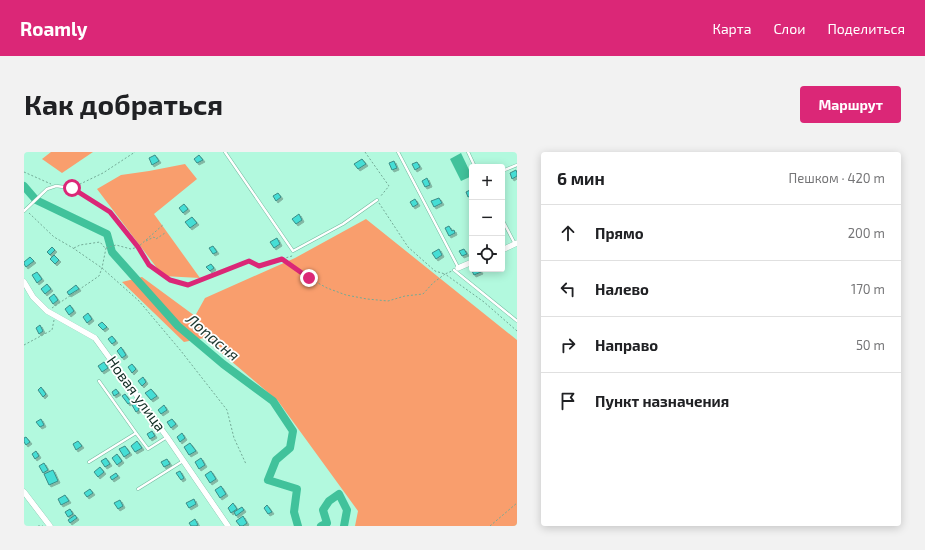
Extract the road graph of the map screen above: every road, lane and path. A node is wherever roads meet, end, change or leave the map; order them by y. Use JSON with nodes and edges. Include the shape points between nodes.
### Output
{"nodes":[{"id":1,"x":135,"y":152,"type":"edge"},
{"id":2,"x":225,"y":152,"type":"edge"},
{"id":3,"x":365,"y":152,"type":"edge"},
{"id":4,"x":398,"y":152,"type":"edge"},
{"id":5,"x":468,"y":152,"type":"edge"},
{"id":6,"x":474,"y":164,"type":"edge"},
{"id":7,"x":517,"y":165,"type":"edge"},
{"id":8,"x":505,"y":170,"type":"edge"},
{"id":9,"x":24,"y":172,"type":"edge"},
{"id":10,"x":56,"y":186,"type":"junction"},
{"id":11,"x":72,"y":188,"type":"junction"},
{"id":12,"x":377,"y":200,"type":"junction"},
{"id":13,"x":26,"y":209,"type":"edge"},
{"id":14,"x":164,"y":224,"type":"dead end"},
{"id":15,"x":505,"y":224,"type":"edge"},
{"id":16,"x":165,"y":233,"type":"dead end"},
{"id":17,"x":144,"y":242,"type":"junction"},
{"id":18,"x":516,"y":244,"type":"edge"},
{"id":19,"x":138,"y":247,"type":"junction"},
{"id":20,"x":73,"y":248,"type":"junction"},
{"id":21,"x":106,"y":248,"type":"junction"},
{"id":22,"x":505,"y":249,"type":"edge"},
{"id":23,"x":293,"y":251,"type":"junction"},
{"id":24,"x":282,"y":259,"type":"junction"},
{"id":25,"x":469,"y":263,"type":"edge"},
{"id":26,"x":102,"y":268,"type":"junction"},
{"id":27,"x":456,"y":269,"type":"junction"},
{"id":28,"x":445,"y":274,"type":"junction"},
{"id":29,"x":24,"y":282,"type":"edge"},
{"id":30,"x":46,"y":311,"type":"junction"},
{"id":31,"x":56,"y":316,"type":"junction"},
{"id":32,"x":517,"y":321,"type":"edge"},
{"id":33,"x":517,"y":331,"type":"edge"},
{"id":34,"x":24,"y":346,"type":"edge"},
{"id":35,"x":99,"y":381,"type":"dead end"},
{"id":36,"x":136,"y":432,"type":"junction"},
{"id":37,"x":167,"y":437,"type":"junction"},
{"id":38,"x":183,"y":460,"type":"junction"},
{"id":39,"x":89,"y":462,"type":"dead end"},
{"id":40,"x":246,"y":464,"type":"dead end"},
{"id":41,"x":138,"y":489,"type":"dead end"},
{"id":42,"x":24,"y":492,"type":"edge"},
{"id":43,"x":517,"y":504,"type":"edge"},
{"id":44,"x":50,"y":526,"type":"edge"},
{"id":45,"x":228,"y":526,"type":"edge"},
{"id":46,"x":490,"y":526,"type":"edge"}],
"edges":[{"from":1,"to":11,"type":"path","via":[[103,173]]},
{"from":2,"to":23,"type":"lane"},
{"from":3,"to":12,"type":"path","via":[[388,186]]},
{"from":4,"to":27,"type":"lane"},
{"from":5,"to":6,"type":"lane"},
{"from":7,"to":8,"type":"lane"},
{"from":9,"to":10,"type":"path"},
{"from":10,"to":11,"type":"lane"},
{"from":10,"to":13,"type":"lane","via":[[47,189]]},
{"from":11,"to":19,"type":"path","via":[[110,212]]},
{"from":12,"to":23,"type":"lane","via":[[343,224]]},
{"from":12,"to":28,"type":"path","via":[[408,247],[435,271]]},
{"from":13,"to":20,"type":"path","via":[[54,237]]},
{"from":14,"to":17,"type":"path"},
{"from":15,"to":18,"type":"lane"},
{"from":16,"to":17,"type":"path"},
{"from":17,"to":19,"type":"path"},
{"from":18,"to":22,"type":"street"},
{"from":19,"to":21,"type":"path","via":[[132,249],[116,245]]},
{"from":19,"to":24,"type":"path","via":[[149,265],[170,280],[188,285],[249,261],[259,266]]},
{"from":20,"to":21,"type":"path","via":[[100,242]]},
{"from":20,"to":26,"type":"path"},
{"from":21,"to":26,"type":"path"},
{"from":23,"to":24,"type":"path","via":[[292,256]]},
{"from":24,"to":28,"type":"path","via":[[327,288],[346,295],[388,301],[423,294]]},
{"from":25,"to":27,"type":"street"},
{"from":26,"to":30,"type":"path","via":[[98,276]]},
{"from":26,"to":40,"type":"path","via":[[139,301],[227,410],[234,438]]},
{"from":27,"to":28,"type":"path"},
{"from":27,"to":32,"type":"lane"},
{"from":28,"to":33,"type":"path","via":[[484,302]]},
{"from":29,"to":30,"type":"street","name":"Новая улица"},
{"from":30,"to":31,"type":"street","name":"Новая улица"},
{"from":31,"to":34,"type":"path","via":[[52,330]]},
{"from":31,"to":37,"type":"street","name":"Новая улица","via":[[95,338]]},
{"from":35,"to":36,"type":"lane"},
{"from":36,"to":37,"type":"lane","via":[[148,449]]},
{"from":36,"to":39,"type":"lane"},
{"from":37,"to":38,"type":"street","name":"Новая улица"},
{"from":38,"to":41,"type":"lane"},
{"from":38,"to":45,"type":"street","name":"Новая улица"},
{"from":42,"to":44,"type":"street"},
{"from":43,"to":46,"type":"path"}]}
